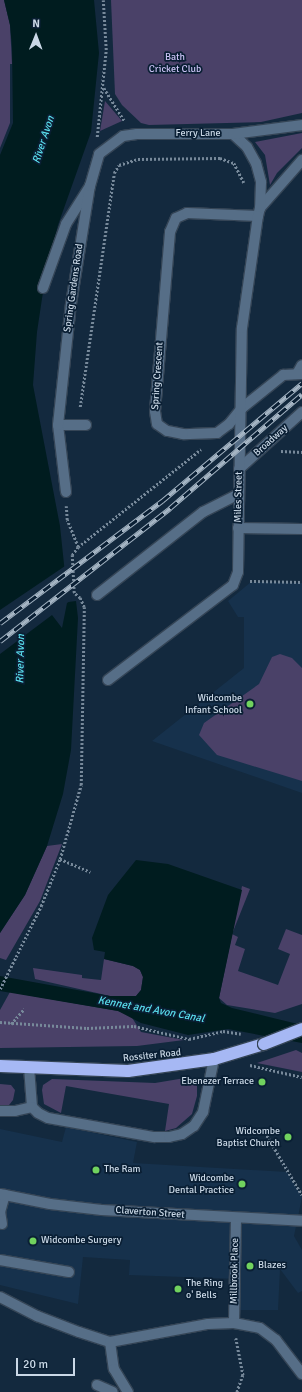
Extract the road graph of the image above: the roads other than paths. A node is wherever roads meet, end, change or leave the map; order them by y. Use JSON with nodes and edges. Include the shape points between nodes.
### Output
{"nodes":[{"id":1,"x":302,"y":125,"type":"edge"},
{"id":2,"x":233,"y":134,"type":"junction"},
{"id":3,"x":99,"y":154,"type":"joint"},
{"id":4,"x":302,"y":160,"type":"edge"},
{"id":5,"x":90,"y":186,"type":"junction"},
{"id":6,"x":259,"y":212,"type":"junction"},
{"id":7,"x":43,"y":288,"type":"dead end"},
{"id":8,"x":300,"y":371,"type":"edge"},
{"id":9,"x":242,"y":408,"type":"junction"},
{"id":10,"x":302,"y":412,"type":"edge"},
{"id":11,"x":58,"y":425,"type":"junction"},
{"id":12,"x":86,"y":425,"type":"dead end"},
{"id":13,"x":239,"y":469,"type":"junction"},
{"id":14,"x":66,"y":492,"type":"road end"},
{"id":15,"x":239,"y":494,"type":"junction"},
{"id":16,"x":238,"y":528,"type":"junction"},
{"id":17,"x":302,"y":529,"type":"edge"},
{"id":18,"x":97,"y":594,"type":"dead end"},
{"id":19,"x":108,"y":680,"type":"dead end"},
{"id":20,"x":302,"y":1029,"type":"edge"},
{"id":21,"x":214,"y":1059,"type":"junction"},
{"id":22,"x":0,"y":1066,"type":"edge"},
{"id":23,"x":29,"y":1067,"type":"junction"},
{"id":24,"x":32,"y":1107,"type":"junction"},
{"id":25,"x":0,"y":1111,"type":"edge"},
{"id":26,"x":2,"y":1195,"type":"edge"},
{"id":27,"x":236,"y":1218,"type":"junction"},
{"id":28,"x":302,"y":1221,"type":"edge"},
{"id":29,"x":2,"y":1224,"type":"dead end"},
{"id":30,"x":0,"y":1260,"type":"edge"},
{"id":31,"x":69,"y":1272,"type":"dead end"},
{"id":32,"x":0,"y":1297,"type":"edge"},
{"id":33,"x":234,"y":1323,"type":"junction"},
{"id":34,"x":110,"y":1342,"type":"junction"},
{"id":35,"x":302,"y":1374,"type":"edge"},
{"id":36,"x":97,"y":1385,"type":"dead end"},
{"id":37,"x":113,"y":1392,"type":"edge"},
{"id":38,"x":128,"y":1392,"type":"edge"}],
"edges":[{"from":1,"to":2,"type":"street","name":"Ferry Lane"},
{"from":2,"to":3,"type":"street","name":"Ferry Lane","via":[[123,136]]},
{"from":2,"to":6,"type":"street","via":[[248,147],[256,163],[261,182]]},
{"from":3,"to":5,"type":"street","name":"Spring Gardens Road"},
{"from":4,"to":6,"type":"street"},
{"from":5,"to":7,"type":"street","via":[[66,224]]},
{"from":5,"to":11,"type":"street","name":"Spring Gardens Road","via":[[71,304]]},
{"from":6,"to":9,"type":"street","via":[[242,328]]},
{"from":6,"to":9,"type":"street","name":"Spring Crescent","via":[[187,213],[176,218],[170,232],[155,412],[157,424],[167,430],[183,434],[217,433],[229,424]]},
{"from":8,"to":9,"type":"street","via":[[283,375]]},
{"from":9,"to":13,"type":"street","name":"Miles Street"},
{"from":10,"to":13,"type":"street","name":"Broadway"},
{"from":11,"to":12,"type":"street"},
{"from":11,"to":14,"type":"street","name":"Spring Gardens Road"},
{"from":13,"to":15,"type":"street","name":"Miles Street"},
{"from":15,"to":16,"type":"street","name":"Miles Street"},
{"from":15,"to":18,"type":"street","via":[[203,512]]},
{"from":16,"to":17,"type":"street"},
{"from":16,"to":19,"type":"street","name":"Miles Street","via":[[238,572],[234,583]]},
{"from":20,"to":21,"type":"highway","name":"Rossiter Road","bridge":true},
{"from":21,"to":23,"type":"highway","name":"Rossiter Road","via":[[128,1071]]},
{"from":21,"to":24,"type":"street","via":[[203,1112],[194,1126],[182,1134],[154,1137],[48,1118]]},
{"from":22,"to":23,"type":"highway","name":"Rossiter Road"},
{"from":23,"to":24,"type":"street"},
{"from":24,"to":25,"type":"street"},
{"from":26,"to":27,"type":"street","name":"Claverton Street","via":[[102,1210]]},
{"from":26,"to":29,"type":"street"},
{"from":27,"to":28,"type":"street","name":"Claverton Street"},
{"from":27,"to":33,"type":"street","name":"Millbrook Place"},
{"from":30,"to":31,"type":"street"},
{"from":32,"to":34,"type":"street","via":[[37,1316]]},
{"from":33,"to":34,"type":"street","via":[[208,1324]]},
{"from":33,"to":35,"type":"street","via":[[260,1328],[276,1340]]},
{"from":34,"to":38,"type":"street","via":[[114,1369]]},
{"from":36,"to":37,"type":"street"}]}
